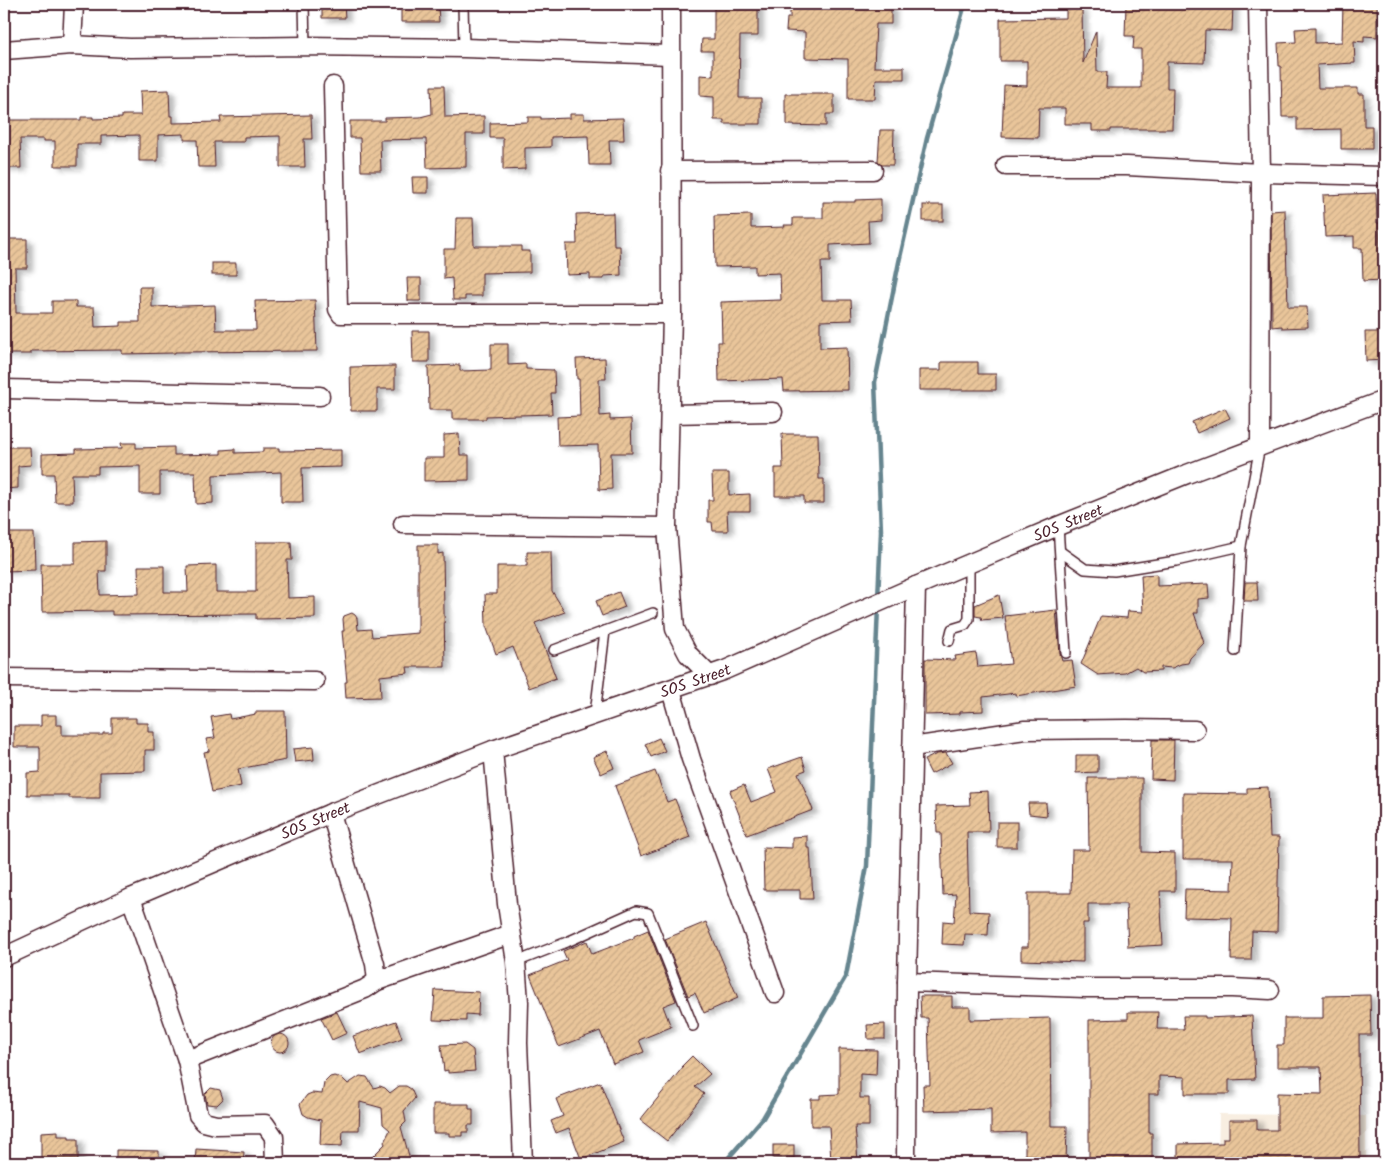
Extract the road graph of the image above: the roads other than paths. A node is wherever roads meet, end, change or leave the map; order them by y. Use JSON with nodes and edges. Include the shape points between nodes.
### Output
{"nodes":[{"id":1,"x":74,"y":4,"type":"edge"},
{"id":2,"x":304,"y":4,"type":"edge"},
{"id":3,"x":462,"y":4,"type":"edge"},
{"id":4,"x":671,"y":4,"type":"edge"},
{"id":5,"x":1258,"y":4,"type":"edge"},
{"id":6,"x":72,"y":45,"type":"junction"},
{"id":7,"x":305,"y":46,"type":"junction"},
{"id":8,"x":464,"y":48,"type":"junction"},
{"id":9,"x":4,"y":50,"type":"edge"},
{"id":10,"x":670,"y":55,"type":"junction"},
{"id":11,"x":334,"y":86,"type":"dead end"},
{"id":12,"x":1006,"y":166,"type":"dead end"},
{"id":13,"x":873,"y":170,"type":"dead end"},
{"id":14,"x":670,"y":171,"type":"junction"},
{"id":15,"x":1261,"y":173,"type":"junction"},
{"id":16,"x":1384,"y":176,"type":"edge"},
{"id":17,"x":672,"y":314,"type":"junction"},
{"id":18,"x":4,"y":389,"type":"edge"},
{"id":19,"x":320,"y":396,"type":"dead end"},
{"id":20,"x":1384,"y":400,"type":"edge"},
{"id":21,"x":773,"y":412,"type":"dead end"},
{"id":22,"x":670,"y":414,"type":"junction"},
{"id":23,"x":1260,"y":446,"type":"junction"},
{"id":24,"x":403,"y":524,"type":"dead end"},
{"id":25,"x":1058,"y":526,"type":"junction"},
{"id":26,"x":668,"y":527,"type":"junction"},
{"id":27,"x":1241,"y":546,"type":"junction"},
{"id":28,"x":1061,"y":552,"type":"junction"},
{"id":29,"x":969,"y":564,"type":"junction"},
{"id":30,"x":916,"y":586,"type":"junction"},
{"id":31,"x":653,"y":614,"type":"dead end"},
{"id":32,"x":605,"y":631,"type":"junction"},
{"id":33,"x":949,"y":640,"type":"dead end"},
{"id":34,"x":554,"y":650,"type":"dead end"},
{"id":35,"x":1235,"y":651,"type":"dead end"},
{"id":36,"x":1066,"y":653,"type":"dead end"},
{"id":37,"x":710,"y":676,"type":"junction"},
{"id":38,"x":4,"y":678,"type":"edge"},
{"id":39,"x":315,"y":681,"type":"dead end"},
{"id":40,"x":671,"y":690,"type":"junction"},
{"id":41,"x":595,"y":714,"type":"junction"},
{"id":42,"x":1195,"y":730,"type":"dead end"},
{"id":43,"x":912,"y":746,"type":"junction"},
{"id":44,"x":493,"y":750,"type":"junction"},
{"id":45,"x":331,"y":813,"type":"junction"},
{"id":46,"x":131,"y":898,"type":"junction"},
{"id":47,"x":511,"y":934,"type":"junction"},
{"id":48,"x":4,"y":957,"type":"edge"},
{"id":49,"x":516,"y":962,"type":"junction"},
{"id":50,"x":377,"y":981,"type":"junction"},
{"id":51,"x":907,"y":982,"type":"junction"},
{"id":52,"x":1270,"y":990,"type":"dead end"},
{"id":53,"x":775,"y":993,"type":"dead end"},
{"id":54,"x":693,"y":1026,"type":"dead end"},
{"id":55,"x":187,"y":1060,"type":"junction"},
{"id":56,"x":275,"y":1163,"type":"edge"},
{"id":57,"x":523,"y":1163,"type":"edge"},
{"id":58,"x":906,"y":1163,"type":"edge"}],
"edges":[{"from":1,"to":6,"type":"street"},
{"from":2,"to":7,"type":"lane"},
{"from":3,"to":8,"type":"lane"},
{"from":4,"to":10,"type":"street"},
{"from":5,"to":15,"type":"street"},
{"from":6,"to":7,"type":"street","via":[[130,48]]},
{"from":6,"to":9,"type":"street"},
{"from":7,"to":8,"type":"street"},
{"from":8,"to":10,"type":"street"},
{"from":10,"to":14,"type":"street"},
{"from":11,"to":17,"type":"street","via":[[338,310],[341,314]]},
{"from":12,"to":15,"type":"street","via":[[1127,166]]},
{"from":13,"to":14,"type":"street"},
{"from":14,"to":17,"type":"street"},
{"from":15,"to":16,"type":"street"},
{"from":15,"to":23,"type":"street"},
{"from":17,"to":22,"type":"street"},
{"from":18,"to":19,"type":"street"},
{"from":20,"to":23,"type":"street","name":"SOS Street"},
{"from":21,"to":22,"type":"street"},
{"from":22,"to":26,"type":"street"},
{"from":23,"to":25,"type":"street","name":"SOS Street"},
{"from":23,"to":27,"type":"lane"},
{"from":24,"to":26,"type":"street"},
{"from":25,"to":28,"type":"lane"},
{"from":25,"to":29,"type":"street","name":"SOS Street"},
{"from":26,"to":37,"type":"street","via":[[675,629],[688,654]]},
{"from":27,"to":28,"type":"lane","via":[[1114,572],[1085,569]]},
{"from":27,"to":35,"type":"lane"},
{"from":28,"to":36,"type":"lane"},
{"from":29,"to":30,"type":"street","name":"SOS Street"},
{"from":29,"to":33,"type":"lane","via":[[969,619],[965,625],[952,629]]},
{"from":30,"to":37,"type":"street","name":"SOS Street"},
{"from":30,"to":43,"type":"street"},
{"from":31,"to":32,"type":"lane"},
{"from":32,"to":34,"type":"lane"},
{"from":32,"to":41,"type":"lane"},
{"from":37,"to":40,"type":"street","name":"SOS Street"},
{"from":38,"to":39,"type":"street"},
{"from":40,"to":41,"type":"street","name":"SOS Street"},
{"from":40,"to":53,"type":"street","via":[[692,759]]},
{"from":41,"to":44,"type":"street","name":"SOS Street"},
{"from":42,"to":43,"type":"street","via":[[1026,730]]},
{"from":43,"to":51,"type":"street"},
{"from":44,"to":45,"type":"street","name":"SOS Street"},
{"from":44,"to":47,"type":"street"},
{"from":45,"to":46,"type":"street","name":"SOS Street"},
{"from":45,"to":50,"type":"street","via":[[375,964]]},
{"from":46,"to":48,"type":"street","name":"SOS Street"},
{"from":46,"to":55,"type":"street"},
{"from":47,"to":49,"type":"street"},
{"from":47,"to":50,"type":"street"},
{"from":49,"to":54,"type":"lane","via":[[636,911],[648,913]]},
{"from":49,"to":57,"type":"street"},
{"from":50,"to":55,"type":"street","via":[[366,989]]},
{"from":51,"to":52,"type":"street"},
{"from":51,"to":58,"type":"street"},
{"from":55,"to":56,"type":"street","via":[[198,1114],[204,1122],[216,1125],[265,1124],[274,1137]]}]}
